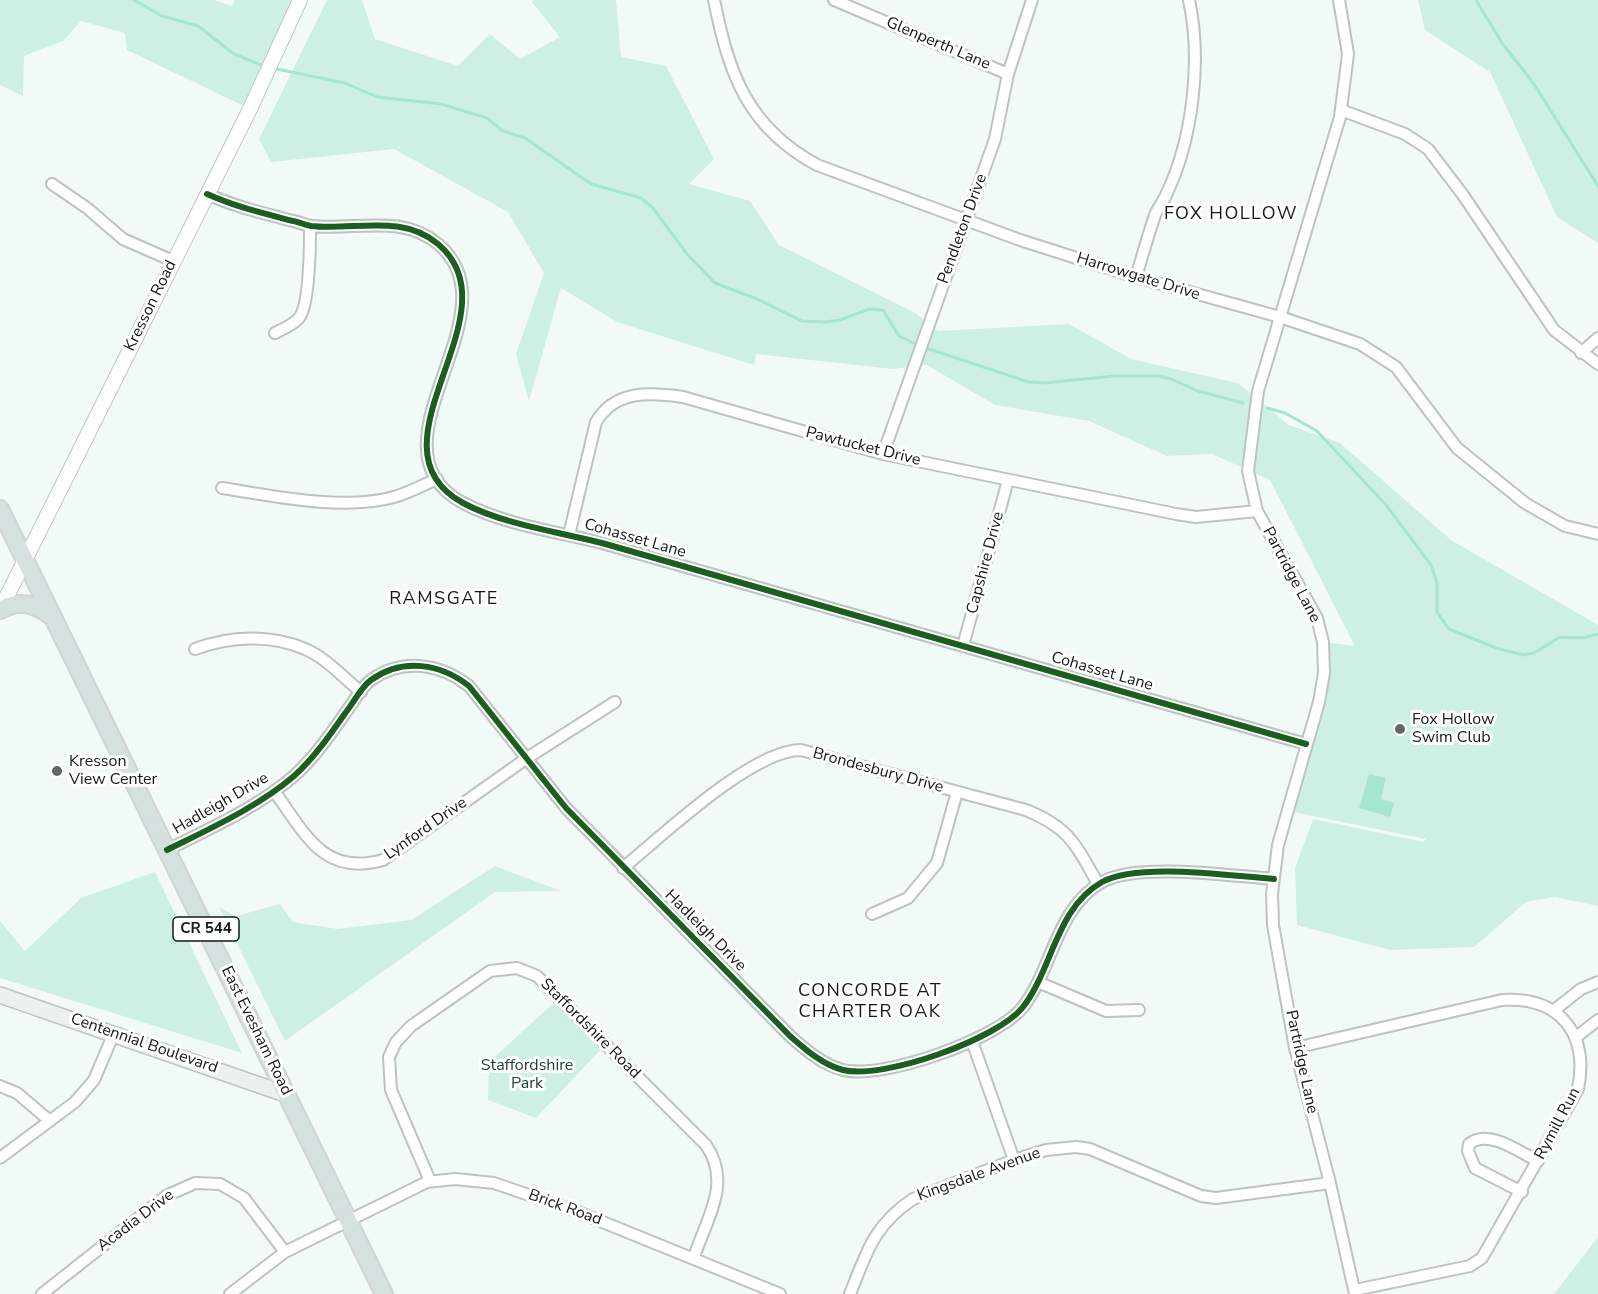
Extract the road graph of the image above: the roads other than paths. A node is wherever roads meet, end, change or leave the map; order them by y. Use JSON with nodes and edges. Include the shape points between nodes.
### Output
{"nodes":[{"id":1,"x":300,"y":0,"type":"edge"},
{"id":2,"x":714,"y":0,"type":"edge"},
{"id":3,"x":834,"y":0,"type":"edge"},
{"id":4,"x":1032,"y":0,"type":"edge"},
{"id":5,"x":1190,"y":0,"type":"edge"},
{"id":6,"x":1339,"y":0,"type":"edge"},
{"id":7,"x":1008,"y":75,"type":"junction"},
{"id":8,"x":1341,"y":110,"type":"junction"},
{"id":9,"x":52,"y":184,"type":"dead end"},
{"id":10,"x":207,"y":194,"type":"junction"},
{"id":11,"x":967,"y":220,"type":"junction"},
{"id":12,"x":310,"y":226,"type":"junction"},
{"id":13,"x":173,"y":261,"type":"junction"},
{"id":14,"x":1136,"y":278,"type":"junction"},
{"id":15,"x":1280,"y":317,"type":"junction"},
{"id":16,"x":275,"y":333,"type":"dead end"},
{"id":17,"x":1598,"y":338,"type":"edge"},
{"id":18,"x":1581,"y":352,"type":"junction"},
{"id":19,"x":1598,"y":364,"type":"edge"},
{"id":20,"x":883,"y":454,"type":"junction"},
{"id":21,"x":437,"y":479,"type":"junction"},
{"id":22,"x":1008,"y":480,"type":"junction"},
{"id":23,"x":222,"y":488,"type":"dead end"},
{"id":24,"x":0,"y":509,"type":"edge"},
{"id":25,"x":1257,"y":511,"type":"junction"},
{"id":26,"x":1598,"y":534,"type":"edge"},
{"id":27,"x":569,"y":535,"type":"junction"},
{"id":28,"x":24,"y":560,"type":"junction"},
{"id":29,"x":0,"y":610,"type":"edge"},
{"id":30,"x":52,"y":616,"type":"junction"},
{"id":31,"x":963,"y":646,"type":"junction"},
{"id":32,"x":195,"y":649,"type":"dead end"},
{"id":33,"x":361,"y":692,"type":"junction"},
{"id":34,"x":615,"y":702,"type":"dead end"},
{"id":35,"x":1306,"y":744,"type":"junction"},
{"id":36,"x":527,"y":758,"type":"junction"},
{"id":37,"x":274,"y":791,"type":"junction"},
{"id":38,"x":957,"y":792,"type":"junction"},
{"id":39,"x":167,"y":850,"type":"junction"},
{"id":40,"x":623,"y":868,"type":"junction"},
{"id":41,"x":1274,"y":879,"type":"junction"},
{"id":42,"x":1098,"y":884,"type":"junction"},
{"id":43,"x":872,"y":914,"type":"dead end"},
{"id":44,"x":1038,"y":982,"type":"junction"},
{"id":45,"x":1598,"y":982,"type":"edge"},
{"id":46,"x":0,"y":995,"type":"edge"},
{"id":47,"x":1139,"y":1010,"type":"dead end"},
{"id":48,"x":1553,"y":1011,"type":"junction"},
{"id":49,"x":1598,"y":1020,"type":"edge"},
{"id":50,"x":114,"y":1033,"type":"junction"},
{"id":51,"x":1575,"y":1038,"type":"junction"},
{"id":52,"x":972,"y":1041,"type":"junction"},
{"id":53,"x":1295,"y":1048,"type":"junction"},
{"id":54,"x":0,"y":1086,"type":"edge"},
{"id":55,"x":288,"y":1095,"type":"junction"},
{"id":56,"x":50,"y":1121,"type":"junction"},
{"id":57,"x":0,"y":1158,"type":"edge"},
{"id":58,"x":1014,"y":1160,"type":"junction"},
{"id":59,"x":1538,"y":1161,"type":"junction"},
{"id":60,"x":430,"y":1181,"type":"junction"},
{"id":61,"x":1330,"y":1183,"type":"junction"},
{"id":62,"x":1522,"y":1192,"type":"junction"},
{"id":63,"x":349,"y":1222,"type":"junction"},
{"id":64,"x":285,"y":1252,"type":"junction"},
{"id":65,"x":694,"y":1257,"type":"junction"},
{"id":66,"x":1355,"y":1292,"type":"edge"},
{"id":67,"x":42,"y":1294,"type":"edge"},
{"id":68,"x":230,"y":1294,"type":"edge"},
{"id":69,"x":384,"y":1294,"type":"edge"},
{"id":70,"x":780,"y":1294,"type":"edge"},
{"id":71,"x":850,"y":1294,"type":"edge"}],
"edges":[{"from":1,"to":10,"type":"street","name":"Kresson Road"},
{"from":2,"to":11,"type":"street","name":"Harrowgate Drive","via":[[724,51],[747,102],[789,150],[817,165]]},
{"from":3,"to":7,"type":"street","name":"Glenperth Lane"},
{"from":4,"to":7,"type":"street","name":"Pendleton Drive"},
{"from":5,"to":14,"type":"street","via":[[1195,29],[1190,123]]},
{"from":6,"to":8,"type":"street","name":"Partridge Lane","via":[[1348,54]]},
{"from":7,"to":11,"type":"street","name":"Pendleton Drive","via":[[995,139]]},
{"from":8,"to":15,"type":"street","name":"Partridge Lane"},
{"from":8,"to":18,"type":"street","via":[[1405,134],[1428,149],[1554,330]]},
{"from":9,"to":13,"type":"street","via":[[123,239]]},
{"from":10,"to":12,"type":"street","name":"Cohasset Lane"},
{"from":10,"to":13,"type":"street","name":"Kresson Road"},
{"from":11,"to":14,"type":"street","name":"Harrowgate Drive"},
{"from":11,"to":20,"type":"street","name":"Pendleton Drive"},
{"from":12,"to":16,"type":"street","via":[[310,267],[302,313],[290,326]]},
{"from":12,"to":21,"type":"street","name":"Cohasset Lane","via":[[406,228],[435,242],[456,266],[462,293],[460,322],[426,438],[429,462]]},
{"from":13,"to":28,"type":"street","name":"Kresson Road"},
{"from":14,"to":15,"type":"street","name":"Harrowgate Drive"},
{"from":15,"to":25,"type":"street","name":"Partridge Lane","via":[[1258,391],[1249,449],[1248,471]]},
{"from":15,"to":26,"type":"street","name":"Harrowgate Drive","via":[[1377,352],[1396,367],[1457,448],[1525,503],[1565,526]]},
{"from":17,"to":18,"type":"street"},
{"from":18,"to":19,"type":"street"},
{"from":20,"to":22,"type":"street","name":"Pawtucket Drive"},
{"from":20,"to":27,"type":"street","name":"Pawtucket Drive","via":[[683,397],[633,395],[612,403],[596,422]]},
{"from":21,"to":23,"type":"street","via":[[394,497],[352,502],[284,498]]},
{"from":21,"to":27,"type":"street","name":"Cohasset Lane","via":[[461,502],[488,514]]},
{"from":22,"to":25,"type":"street","name":"Pawtucket Drive","via":[[1196,517]]},
{"from":22,"to":31,"type":"street","name":"Capshire Drive"},
{"from":24,"to":28,"type":"main road","name":"East Evesham Road","number":"CR 544"},
{"from":25,"to":35,"type":"street","name":"Partridge Lane","via":[[1317,618],[1323,642],[1324,673]]},
{"from":27,"to":31,"type":"street","name":"Cohasset Lane"},
{"from":28,"to":29,"type":"street","name":"Kresson Road"},
{"from":28,"to":30,"type":"main road","name":"East Evesham Road","number":"CR 544"},
{"from":29,"to":30,"type":"main road","via":[[9,605],[30,604]]},
{"from":30,"to":39,"type":"main road","name":"East Evesham Road","number":"CR 544"},
{"from":31,"to":35,"type":"street","name":"Cohasset Lane"},
{"from":32,"to":33,"type":"street","via":[[234,638],[283,642],[307,649]]},
{"from":33,"to":36,"type":"street","name":"Hadleigh Drive","via":[[371,680],[411,665],[457,676]]},
{"from":33,"to":37,"type":"street","name":"Hadleigh Drive","via":[[323,744]]},
{"from":34,"to":36,"type":"street","name":"Lynford Drive"},
{"from":35,"to":41,"type":"street","name":"Partridge Lane","via":[[1278,845]]},
{"from":36,"to":37,"type":"street","name":"Lynford Drive","via":[[383,860],[372,863],[344,864],[323,854]]},
{"from":36,"to":40,"type":"street","name":"Hadleigh Drive","via":[[566,808]]},
{"from":37,"to":39,"type":"street","name":"Hadleigh Drive"},
{"from":38,"to":40,"type":"street","name":"Brondesbury Drive","via":[[837,758],[790,750],[763,760],[702,803]]},
{"from":38,"to":42,"type":"street","name":"Brondesbury Drive","via":[[1026,810],[1062,828]]},
{"from":38,"to":43,"type":"street","via":[[937,862],[908,898]]},
{"from":39,"to":55,"type":"main road","name":"East Evesham Road","number":"CR 544"},
{"from":40,"to":52,"type":"street","name":"Hadleigh Drive","via":[[790,1036],[829,1065],[872,1072],[891,1069]]},
{"from":41,"to":42,"type":"street","name":"Hadleigh Drive","via":[[1149,872],[1126,874]]},
{"from":41,"to":53,"type":"street","name":"Partridge Lane","via":[[1273,925]]},
{"from":42,"to":44,"type":"street","name":"Hadleigh Drive","via":[[1060,931]]},
{"from":44,"to":47,"type":"street","via":[[1106,1011]]},
{"from":44,"to":52,"type":"street","name":"Hadleigh Drive","via":[[1011,1019]]},
{"from":45,"to":48,"type":"street"},
{"from":46,"to":50,"type":"main road","name":"Centennial Boulevard"},
{"from":48,"to":51,"type":"street","name":"Rymill Run","via":[[1564,1017]]},
{"from":48,"to":53,"type":"street","name":"Rymill Run","via":[[1519,999],[1502,1000]]},
{"from":49,"to":51,"type":"street"},
{"from":50,"to":55,"type":"main road","name":"Centennial Boulevard"},
{"from":50,"to":56,"type":"street","via":[[94,1080],[75,1102]]},
{"from":51,"to":59,"type":"street","name":"Rymill Run","via":[[1582,1071],[1578,1089]]},
{"from":52,"to":58,"type":"street"},
{"from":53,"to":61,"type":"street","name":"Partridge Lane"},
{"from":54,"to":56,"type":"street","via":[[17,1093]]},
{"from":55,"to":63,"type":"main road","name":"East Evesham Road","number":"CR 544"},
{"from":56,"to":57,"type":"street"},
{"from":58,"to":61,"type":"street","name":"Kingsdale Avenue","via":[[1046,1150],[1090,1149],[1201,1196],[1216,1198]]},
{"from":58,"to":71,"type":"street","name":"Kingsdale Avenue","via":[[913,1198],[897,1209],[874,1236]]},
{"from":59,"to":62,"type":"street","name":"Rymill Run"},
{"from":59,"to":62,"type":"street","via":[[1492,1139],[1482,1137],[1469,1144],[1475,1168]]},
{"from":60,"to":63,"type":"street","name":"Brick Road"},
{"from":60,"to":65,"type":"street","name":"Brick Road","via":[[476,1179],[494,1183]]},
{"from":60,"to":65,"type":"street","name":"Staffordshire Road","via":[[391,1089],[389,1058],[404,1031],[472,981],[490,971],[517,968],[537,976],[706,1145],[719,1173],[718,1188]]},
{"from":61,"to":66,"type":"street","name":"Partridge Lane"},
{"from":62,"to":66,"type":"street","name":"Rymill Run","via":[[1482,1258],[1470,1266]]},
{"from":63,"to":64,"type":"street","name":"Brick Road"},
{"from":63,"to":69,"type":"main road","name":"East Evesham Road","number":"CR 544"},
{"from":64,"to":67,"type":"street","name":"Acadia Drive","via":[[244,1198],[220,1184],[195,1182],[166,1196]]},
{"from":64,"to":68,"type":"street","name":"Brick Road"},
{"from":65,"to":70,"type":"street","name":"Brick Road"}]}
